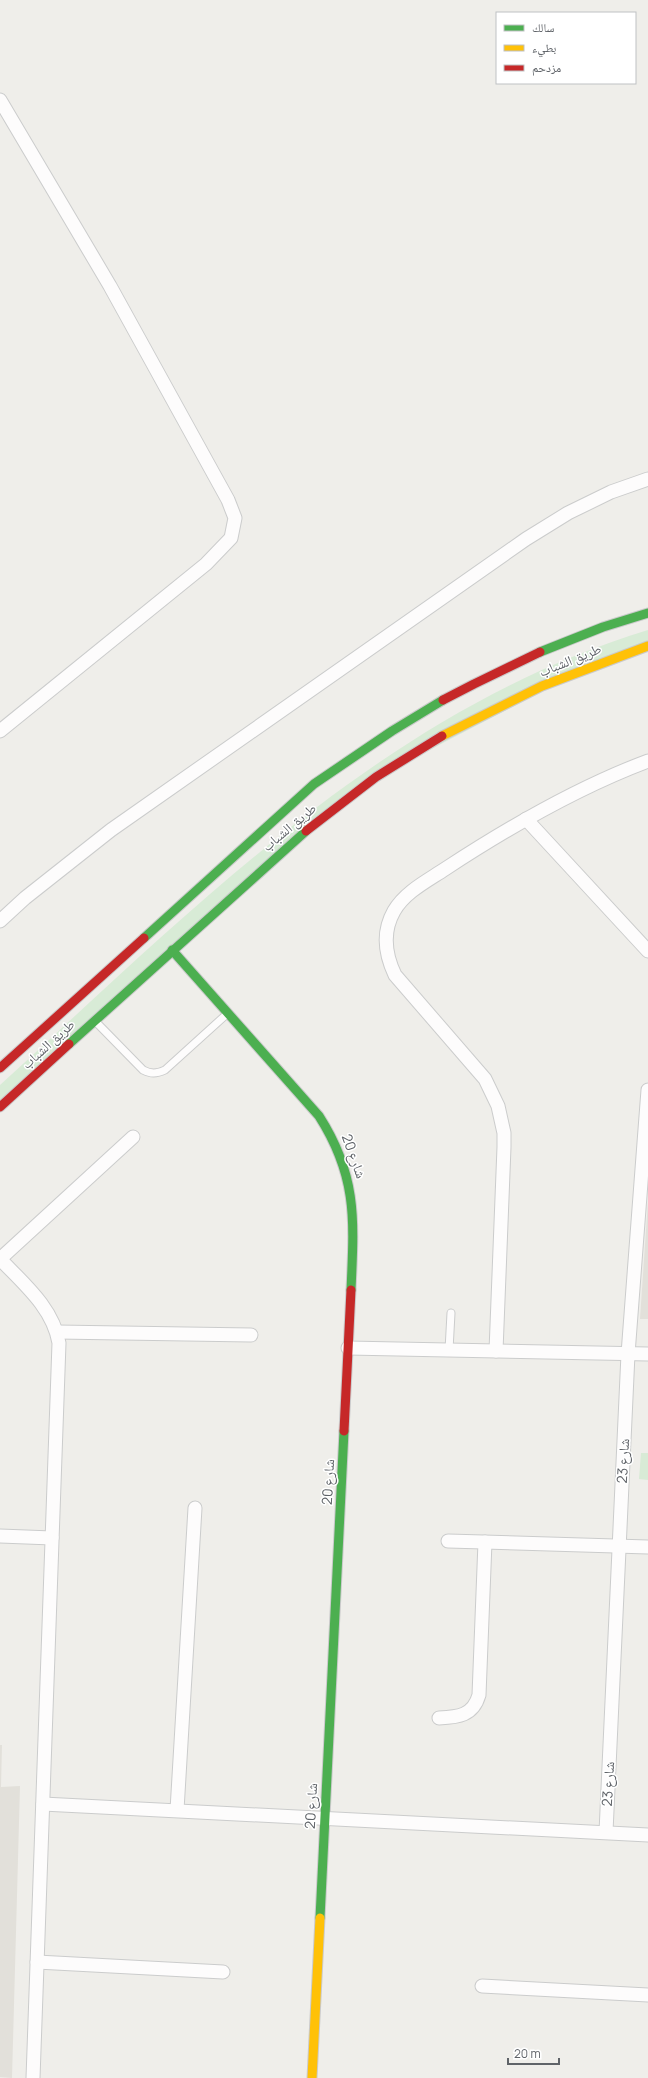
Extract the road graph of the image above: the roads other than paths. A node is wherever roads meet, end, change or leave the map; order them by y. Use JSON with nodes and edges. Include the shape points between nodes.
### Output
{"nodes":[{"id":1,"x":0,"y":100,"type":"edge"},
{"id":2,"x":648,"y":479,"type":"edge"},
{"id":3,"x":648,"y":613,"type":"edge"},
{"id":4,"x":648,"y":646,"type":"edge"},
{"id":5,"x":0,"y":731,"type":"edge"},
{"id":6,"x":648,"y":761,"type":"edge"},
{"id":7,"x":526,"y":819,"type":"junction"},
{"id":8,"x":0,"y":921,"type":"edge"},
{"id":9,"x":172,"y":950,"type":"junction"},
{"id":10,"x":648,"y":951,"type":"edge"},
{"id":11,"x":228,"y":1012,"type":"junction"},
{"id":12,"x":95,"y":1020,"type":"junction"},
{"id":13,"x":0,"y":1068,"type":"edge"},
{"id":14,"x":648,"y":1090,"type":"edge"},
{"id":15,"x":0,"y":1107,"type":"edge"},
{"id":16,"x":133,"y":1138,"type":"dead end"},
{"id":17,"x":0,"y":1259,"type":"edge"},
{"id":18,"x":451,"y":1313,"type":"dead end"},
{"id":19,"x":57,"y":1332,"type":"junction"},
{"id":20,"x":251,"y":1336,"type":"dead end"},
{"id":21,"x":348,"y":1348,"type":"junction"},
{"id":22,"x":449,"y":1350,"type":"junction"},
{"id":23,"x":496,"y":1351,"type":"junction"},
{"id":24,"x":628,"y":1354,"type":"junction"},
{"id":25,"x":648,"y":1354,"type":"edge"},
{"id":26,"x":195,"y":1508,"type":"dead end"},
{"id":27,"x":0,"y":1536,"type":"edge"},
{"id":28,"x":52,"y":1538,"type":"junction"},
{"id":29,"x":448,"y":1541,"type":"dead end"},
{"id":30,"x":486,"y":1542,"type":"junction"},
{"id":31,"x":619,"y":1546,"type":"junction"},
{"id":32,"x":648,"y":1547,"type":"edge"},
{"id":33,"x":439,"y":1718,"type":"dead end"},
{"id":34,"x":43,"y":1804,"type":"junction"},
{"id":35,"x":177,"y":1810,"type":"junction"},
{"id":36,"x":325,"y":1818,"type":"junction"},
{"id":37,"x":606,"y":1832,"type":"junction"},
{"id":38,"x":648,"y":1834,"type":"edge"},
{"id":39,"x":37,"y":1962,"type":"junction"},
{"id":40,"x":223,"y":1972,"type":"dead end"},
{"id":41,"x":482,"y":1986,"type":"dead end"},
{"id":42,"x":648,"y":1995,"type":"edge"},
{"id":43,"x":33,"y":2078,"type":"edge"},
{"id":44,"x":312,"y":2078,"type":"edge"}],
"edges":[{"from":1,"to":5,"type":"street","via":[[110,286],[228,500],[235,518],[231,538],[206,564]]},
{"from":2,"to":8,"type":"street","via":[[611,492],[568,513],[526,539],[111,830]]},
{"from":3,"to":13,"type":"main road","name":"طريق الشباب","via":[[588,633],[491,674],[400,724],[356,753],[314,784]]},
{"from":4,"to":9,"type":"main road","name":"طريق الشباب","via":[[561,677],[520,696],[466,723],[376,777],[292,841]]},
{"from":6,"to":7,"type":"street","via":[[592,784]]},
{"from":7,"to":10,"type":"street"},
{"from":7,"to":23,"type":"street","via":[[409,893],[390,920],[386,942],[387,954],[395,974],[480,1073],[492,1092],[500,1112],[504,1147]]},
{"from":9,"to":11,"type":"main road","name":"شارع 20"},
{"from":9,"to":12,"type":"main road","name":"طريق الشباب"},
{"from":11,"to":12,"type":"lane","via":[[158,1074],[150,1074],[143,1070]]},
{"from":11,"to":21,"type":"main road","name":"شارع 20","via":[[319,1116],[345,1165],[354,1204]]},
{"from":12,"to":15,"type":"main road","name":"طريق الشباب"},
{"from":14,"to":24,"type":"street","name":"شارع 23"},
{"from":16,"to":17,"type":"street"},
{"from":17,"to":19,"type":"street","via":[[47,1310]]},
{"from":18,"to":22,"type":"lane"},
{"from":19,"to":20,"type":"street"},
{"from":19,"to":28,"type":"street","via":[[59,1344]]},
{"from":21,"to":22,"type":"street"},
{"from":21,"to":36,"type":"main road","name":"شارع 20"},
{"from":22,"to":23,"type":"street"},
{"from":23,"to":24,"type":"street"},
{"from":24,"to":25,"type":"street"},
{"from":24,"to":31,"type":"street","name":"شارع 23"},
{"from":26,"to":35,"type":"street"},
{"from":27,"to":28,"type":"street"},
{"from":28,"to":34,"type":"street"},
{"from":29,"to":30,"type":"street"},
{"from":30,"to":31,"type":"street"},
{"from":30,"to":33,"type":"street","via":[[477,1701],[469,1713]]},
{"from":31,"to":32,"type":"street"},
{"from":31,"to":37,"type":"street","name":"شارع 23"},
{"from":34,"to":35,"type":"street"},
{"from":34,"to":39,"type":"street"},
{"from":35,"to":36,"type":"street"},
{"from":36,"to":37,"type":"street"},
{"from":36,"to":44,"type":"main road","name":"شارع 20"},
{"from":37,"to":38,"type":"street"},
{"from":39,"to":40,"type":"street"},
{"from":39,"to":43,"type":"street"},
{"from":41,"to":42,"type":"street"}]}
